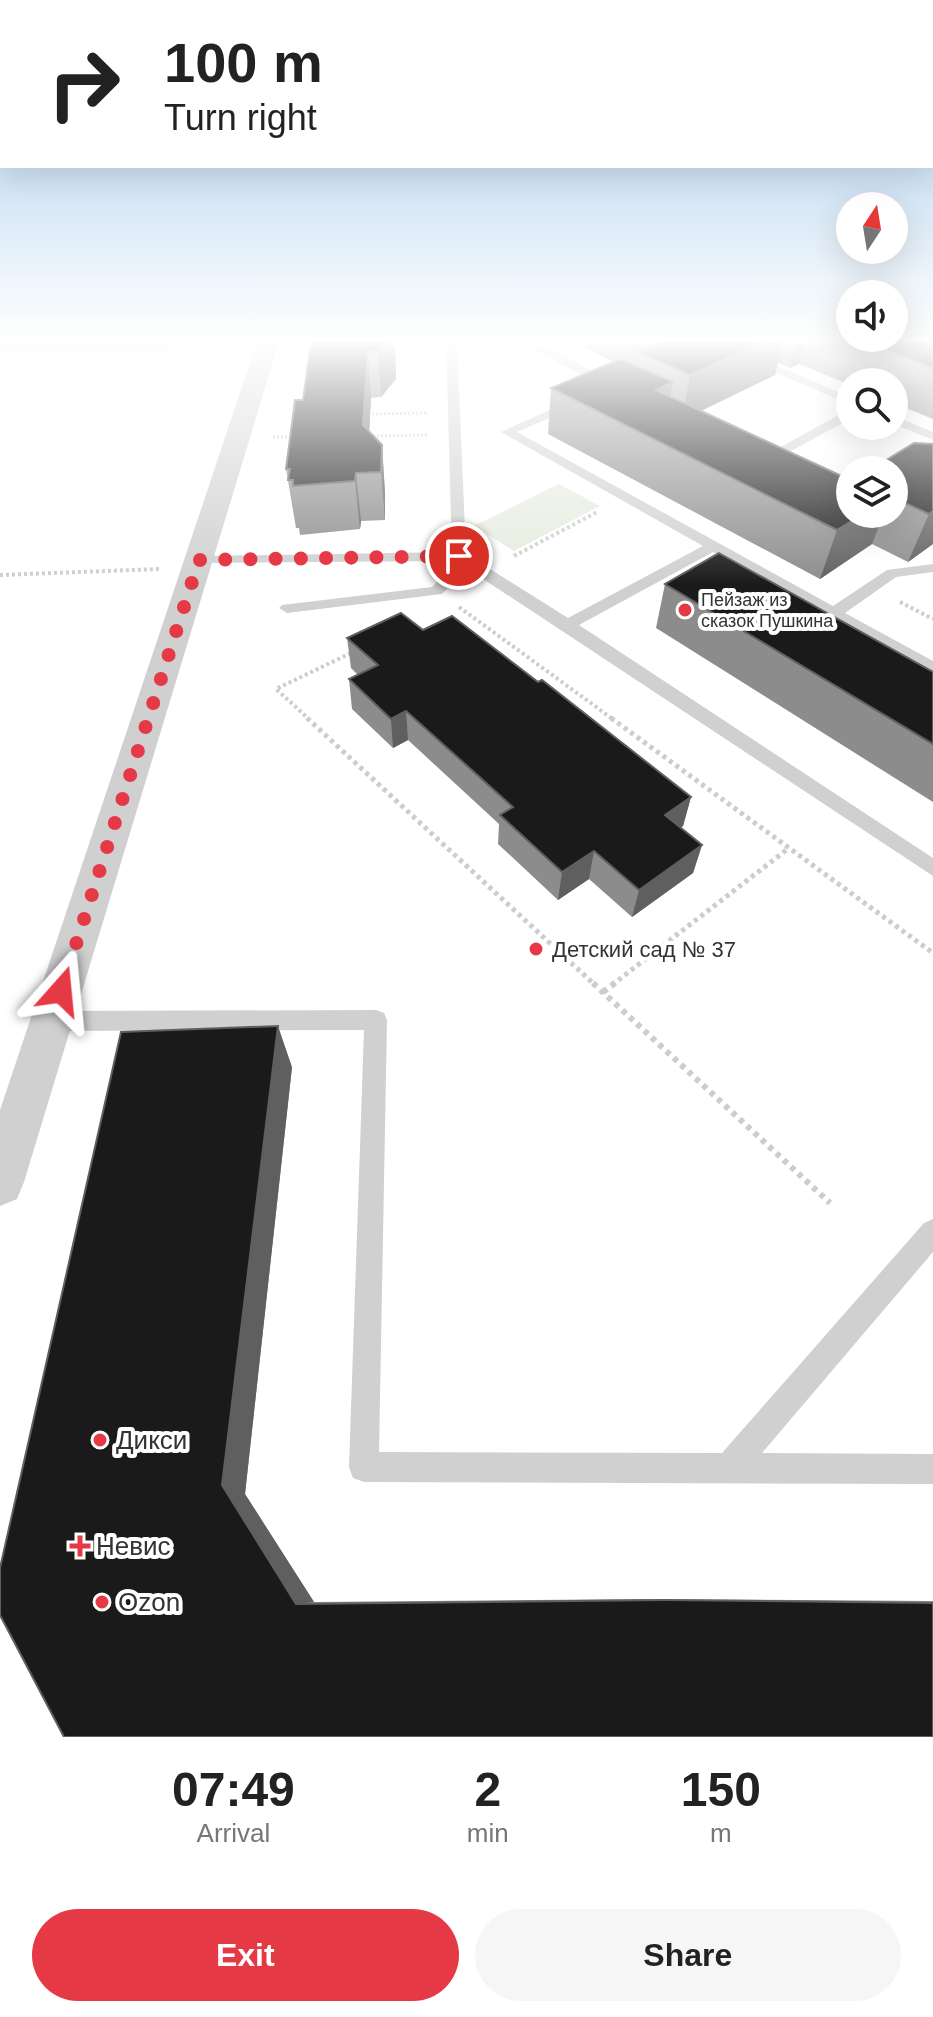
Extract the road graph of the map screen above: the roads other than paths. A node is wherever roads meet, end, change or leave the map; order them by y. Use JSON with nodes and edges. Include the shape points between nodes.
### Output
{"nodes":[{"id":1,"x":242,"y":423,"type":"edge"},
{"id":2,"x":454,"y":423,"type":"edge"},
{"id":3,"x":531,"y":423,"type":"edge"},
{"id":4,"x":824,"y":423,"type":"edge"},
{"id":5,"x":908,"y":426,"type":"edge"},
{"id":6,"x":933,"y":436,"type":"edge"},
{"id":7,"x":745,"y":457,"type":"edge"},
{"id":8,"x":758,"y":463,"type":"junction"},
{"id":9,"x":772,"y":470,"type":"edge"},
{"id":10,"x":714,"y":546,"type":"junction"},
{"id":11,"x":459,"y":556,"type":"junction"},
{"id":12,"x":198,"y":564,"type":"junction"},
{"id":13,"x":933,"y":568,"type":"edge"},
{"id":14,"x":287,"y":608,"type":"dead end"},
{"id":15,"x":834,"y":613,"type":"junction"},
{"id":16,"x":568,"y":625,"type":"junction"},
{"id":17,"x":933,"y":668,"type":"edge"},
{"id":18,"x":933,"y":868,"type":"edge"},
{"id":19,"x":52,"y":1021,"type":"junction"},
{"id":20,"x":0,"y":1182,"type":"edge"},
{"id":21,"x":933,"y":1232,"type":"edge"},
{"id":22,"x":731,"y":1466,"type":"junction"},
{"id":23,"x":933,"y":1469,"type":"edge"}],
"edges":[{"from":1,"to":12,"type":"street"},
{"from":2,"to":11,"type":"lane"},
{"from":3,"to":10,"type":"lane","via":[[507,432]]},
{"from":4,"to":8,"type":"lane"},
{"from":5,"to":6,"type":"lane"},
{"from":7,"to":8,"type":"lane"},
{"from":8,"to":9,"type":"lane"},
{"from":10,"to":15,"type":"lane"},
{"from":10,"to":16,"type":"lane"},
{"from":11,"to":12,"type":"lane"},
{"from":11,"to":14,"type":"lane","via":[[437,591]]},
{"from":11,"to":16,"type":"lane"},
{"from":12,"to":19,"type":"street"},
{"from":13,"to":15,"type":"lane","via":[[892,573]]},
{"from":15,"to":17,"type":"lane"},
{"from":16,"to":18,"type":"lane"},
{"from":19,"to":20,"type":"street"},
{"from":19,"to":22,"type":"lane","via":[[376,1020],[364,1467]]},
{"from":21,"to":22,"type":"lane"},
{"from":22,"to":23,"type":"lane"}]}
